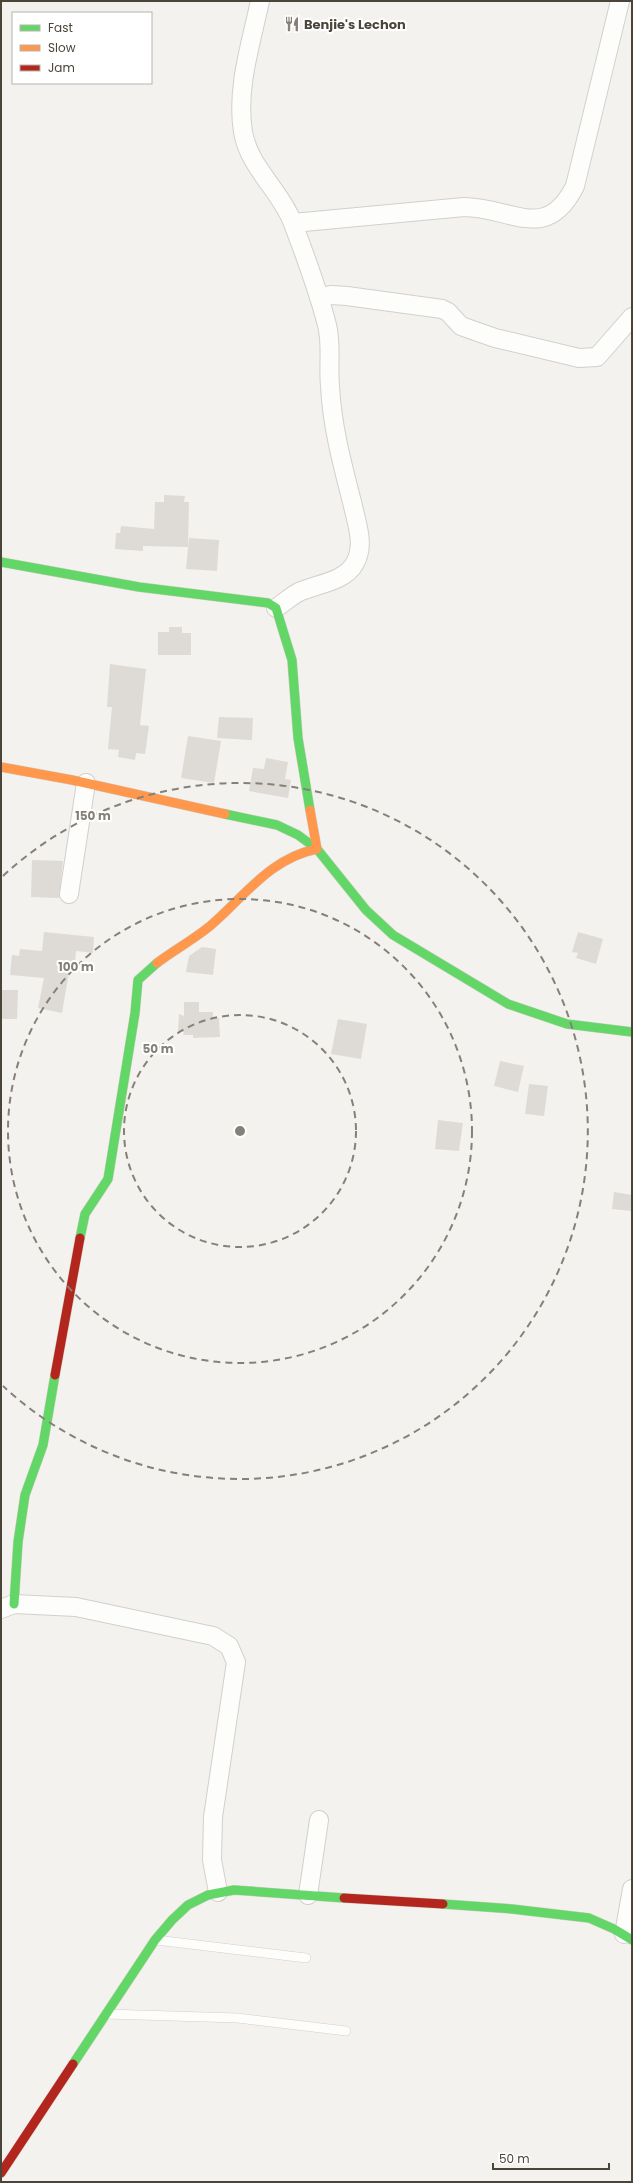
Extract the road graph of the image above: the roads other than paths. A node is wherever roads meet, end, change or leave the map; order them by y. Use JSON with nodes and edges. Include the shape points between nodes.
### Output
{"nodes":[{"id":1,"x":260,"y":1,"type":"edge"},
{"id":2,"x":620,"y":1,"type":"edge"},
{"id":3,"x":292,"y":223,"type":"junction"},
{"id":4,"x":319,"y":298,"type":"junction"},
{"id":5,"x":632,"y":317,"type":"edge"},
{"id":6,"x":1,"y":562,"type":"edge"},
{"id":7,"x":276,"y":608,"type":"junction"},
{"id":8,"x":1,"y":767,"type":"edge"},
{"id":9,"x":86,"y":783,"type":"junction"},
{"id":10,"x":317,"y":849,"type":"junction"},
{"id":11,"x":69,"y":894,"type":"dead end"},
{"id":12,"x":632,"y":1032,"type":"edge"},
{"id":13,"x":8,"y":1607,"type":"edge"},
{"id":14,"x":318,"y":1820,"type":"dead end"},
{"id":15,"x":632,"y":1889,"type":"edge"},
{"id":16,"x":218,"y":1892,"type":"junction"},
{"id":17,"x":308,"y":1895,"type":"junction"},
{"id":18,"x":628,"y":1937,"type":"edge"},
{"id":19,"x":155,"y":1940,"type":"junction"},
{"id":20,"x":306,"y":1958,"type":"dead end"},
{"id":21,"x":105,"y":2014,"type":"junction"},
{"id":22,"x":346,"y":2031,"type":"dead end"},
{"id":23,"x":1,"y":2173,"type":"edge"}],
"edges":[{"from":1,"to":3,"type":"street","via":[[240,103],[243,133],[253,158],[285,204]]},
{"from":2,"to":3,"type":"street","via":[[575,186],[561,208],[552,215],[542,219],[530,219],[477,207],[464,207]]},
{"from":3,"to":4,"type":"street"},
{"from":4,"to":5,"type":"street","via":[[331,295],[347,296],[442,309],[467,329],[579,358],[597,357]]},
{"from":4,"to":7,"type":"street","via":[[328,326],[334,424],[360,536],[360,546],[355,564],[343,575],[298,593]]},
{"from":6,"to":7,"type":"street","via":[[139,587],[268,603]]},
{"from":7,"to":10,"type":"street","via":[[292,660],[298,738]]},
{"from":8,"to":9,"type":"street"},
{"from":9,"to":10,"type":"street","via":[[277,825]]},
{"from":9,"to":11,"type":"street"},
{"from":10,"to":12,"type":"street","via":[[378,923],[406,943],[508,1004],[567,1024]]},
{"from":10,"to":13,"type":"street","via":[[301,852],[276,866],[209,927],[148,970],[138,980],[108,1178],[85,1214],[83,1222],[43,1445],[25,1495]]},
{"from":13,"to":16,"type":"street","via":[[76,1607],[213,1636],[229,1646],[236,1662],[211,1842]]},
{"from":14,"to":17,"type":"street"},
{"from":15,"to":18,"type":"street"},
{"from":16,"to":17,"type":"street","via":[[234,1890]]},
{"from":16,"to":19,"type":"street","via":[[204,1896],[178,1912]]},
{"from":17,"to":18,"type":"street","via":[[512,1909],[589,1918]]},
{"from":19,"to":20,"type":"lane"},
{"from":19,"to":21,"type":"street"},
{"from":21,"to":22,"type":"lane","via":[[238,2018]]},
{"from":21,"to":23,"type":"street"}]}
